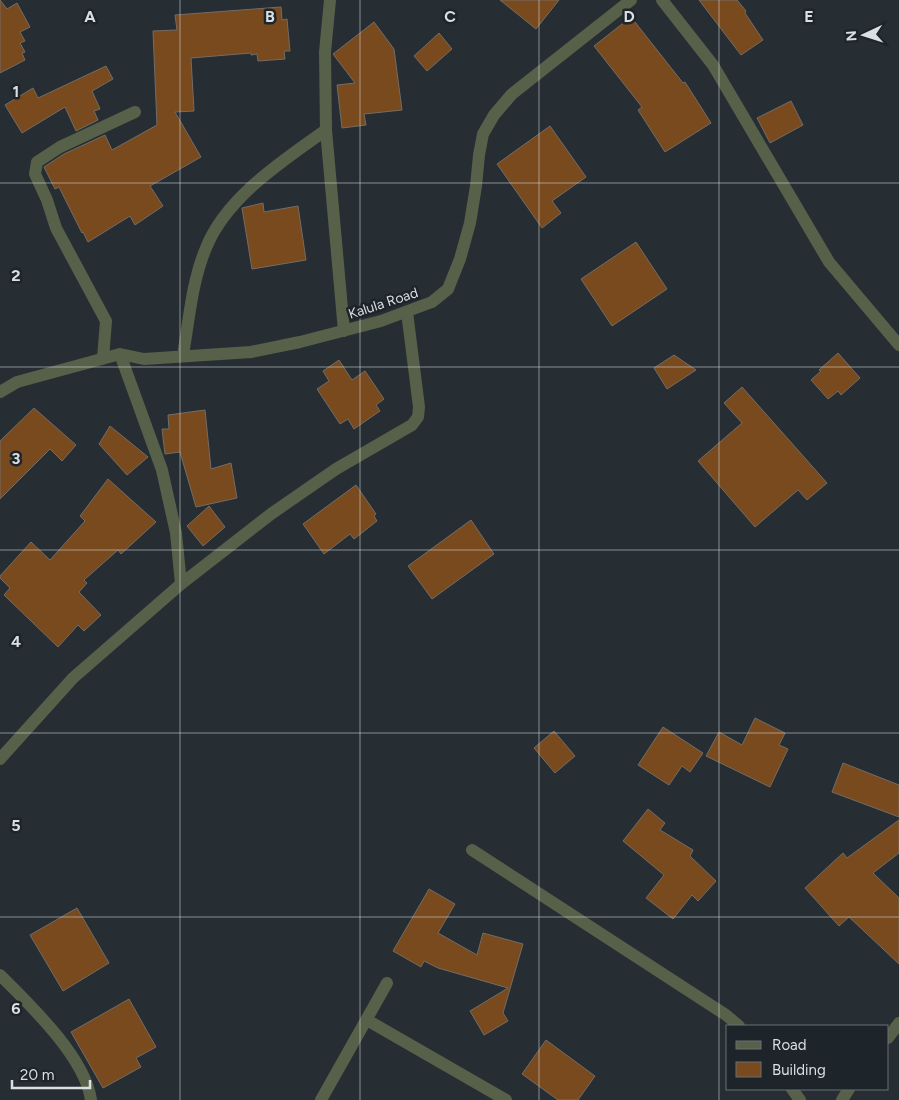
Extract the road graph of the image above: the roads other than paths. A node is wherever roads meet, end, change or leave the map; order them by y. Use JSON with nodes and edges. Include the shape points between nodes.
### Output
{"nodes":[{"id":1,"x":330,"y":0,"type":"edge"},
{"id":2,"x":631,"y":0,"type":"edge"},
{"id":3,"x":662,"y":0,"type":"edge"},
{"id":4,"x":135,"y":112,"type":"dead end"},
{"id":5,"x":326,"y":130,"type":"junction"},
{"id":6,"x":407,"y":312,"type":"junction"},
{"id":7,"x":344,"y":331,"type":"junction"},
{"id":8,"x":899,"y":345,"type":"edge"},
{"id":9,"x":120,"y":354,"type":"junction"},
{"id":10,"x":183,"y":355,"type":"junction"},
{"id":11,"x":104,"y":358,"type":"junction"},
{"id":12,"x":0,"y":392,"type":"edge"},
{"id":13,"x":181,"y":584,"type":"junction"},
{"id":14,"x":0,"y":759,"type":"edge"},
{"id":15,"x":472,"y":850,"type":"dead end"},
{"id":16,"x":0,"y":975,"type":"edge"},
{"id":17,"x":387,"y":983,"type":"dead end"},
{"id":18,"x":367,"y":1020,"type":"junction"},
{"id":19,"x":899,"y":1024,"type":"edge"},
{"id":20,"x":738,"y":1025,"type":"edge"},
{"id":21,"x":889,"y":1037,"type":"edge"},
{"id":22,"x":92,"y":1100,"type":"edge"},
{"id":23,"x":321,"y":1100,"type":"edge"},
{"id":24,"x":506,"y":1100,"type":"edge"}],
"edges":[{"from":1,"to":5,"type":"street","via":[[325,52]]},
{"from":2,"to":6,"type":"street","name":"Kalula Road","via":[[512,94],[494,115],[483,134],[470,223],[448,289],[432,302]]},
{"from":3,"to":8,"type":"street","via":[[712,65],[829,262]]},
{"from":4,"to":11,"type":"street","via":[[60,147],[37,162],[35,174],[56,228],[106,321]]},
{"from":5,"to":7,"type":"street"},
{"from":5,"to":10,"type":"street","via":[[250,188],[219,223],[206,248],[196,282]]},
{"from":6,"to":7,"type":"street","name":"Kalula Road"},
{"from":6,"to":13,"type":"street","via":[[419,407],[418,417],[412,425],[336,469],[271,514]]},
{"from":7,"to":10,"type":"street","name":"Kalula Road","via":[[251,352]]},
{"from":9,"to":10,"type":"street","name":"Kalula Road","via":[[144,358]]},
{"from":9,"to":11,"type":"street","name":"Kalula Road"},
{"from":9,"to":13,"type":"street","via":[[162,470],[176,533]]},
{"from":11,"to":12,"type":"street","name":"Kalula Road","via":[[17,382]]},
{"from":13,"to":14,"type":"street","via":[[73,678]]},
{"from":15,"to":20,"type":"street"},
{"from":16,"to":22,"type":"street","via":[[32,1007],[74,1059]]},
{"from":17,"to":18,"type":"street"},
{"from":18,"to":23,"type":"street"},
{"from":18,"to":24,"type":"street"},
{"from":19,"to":21,"type":"street"}]}
